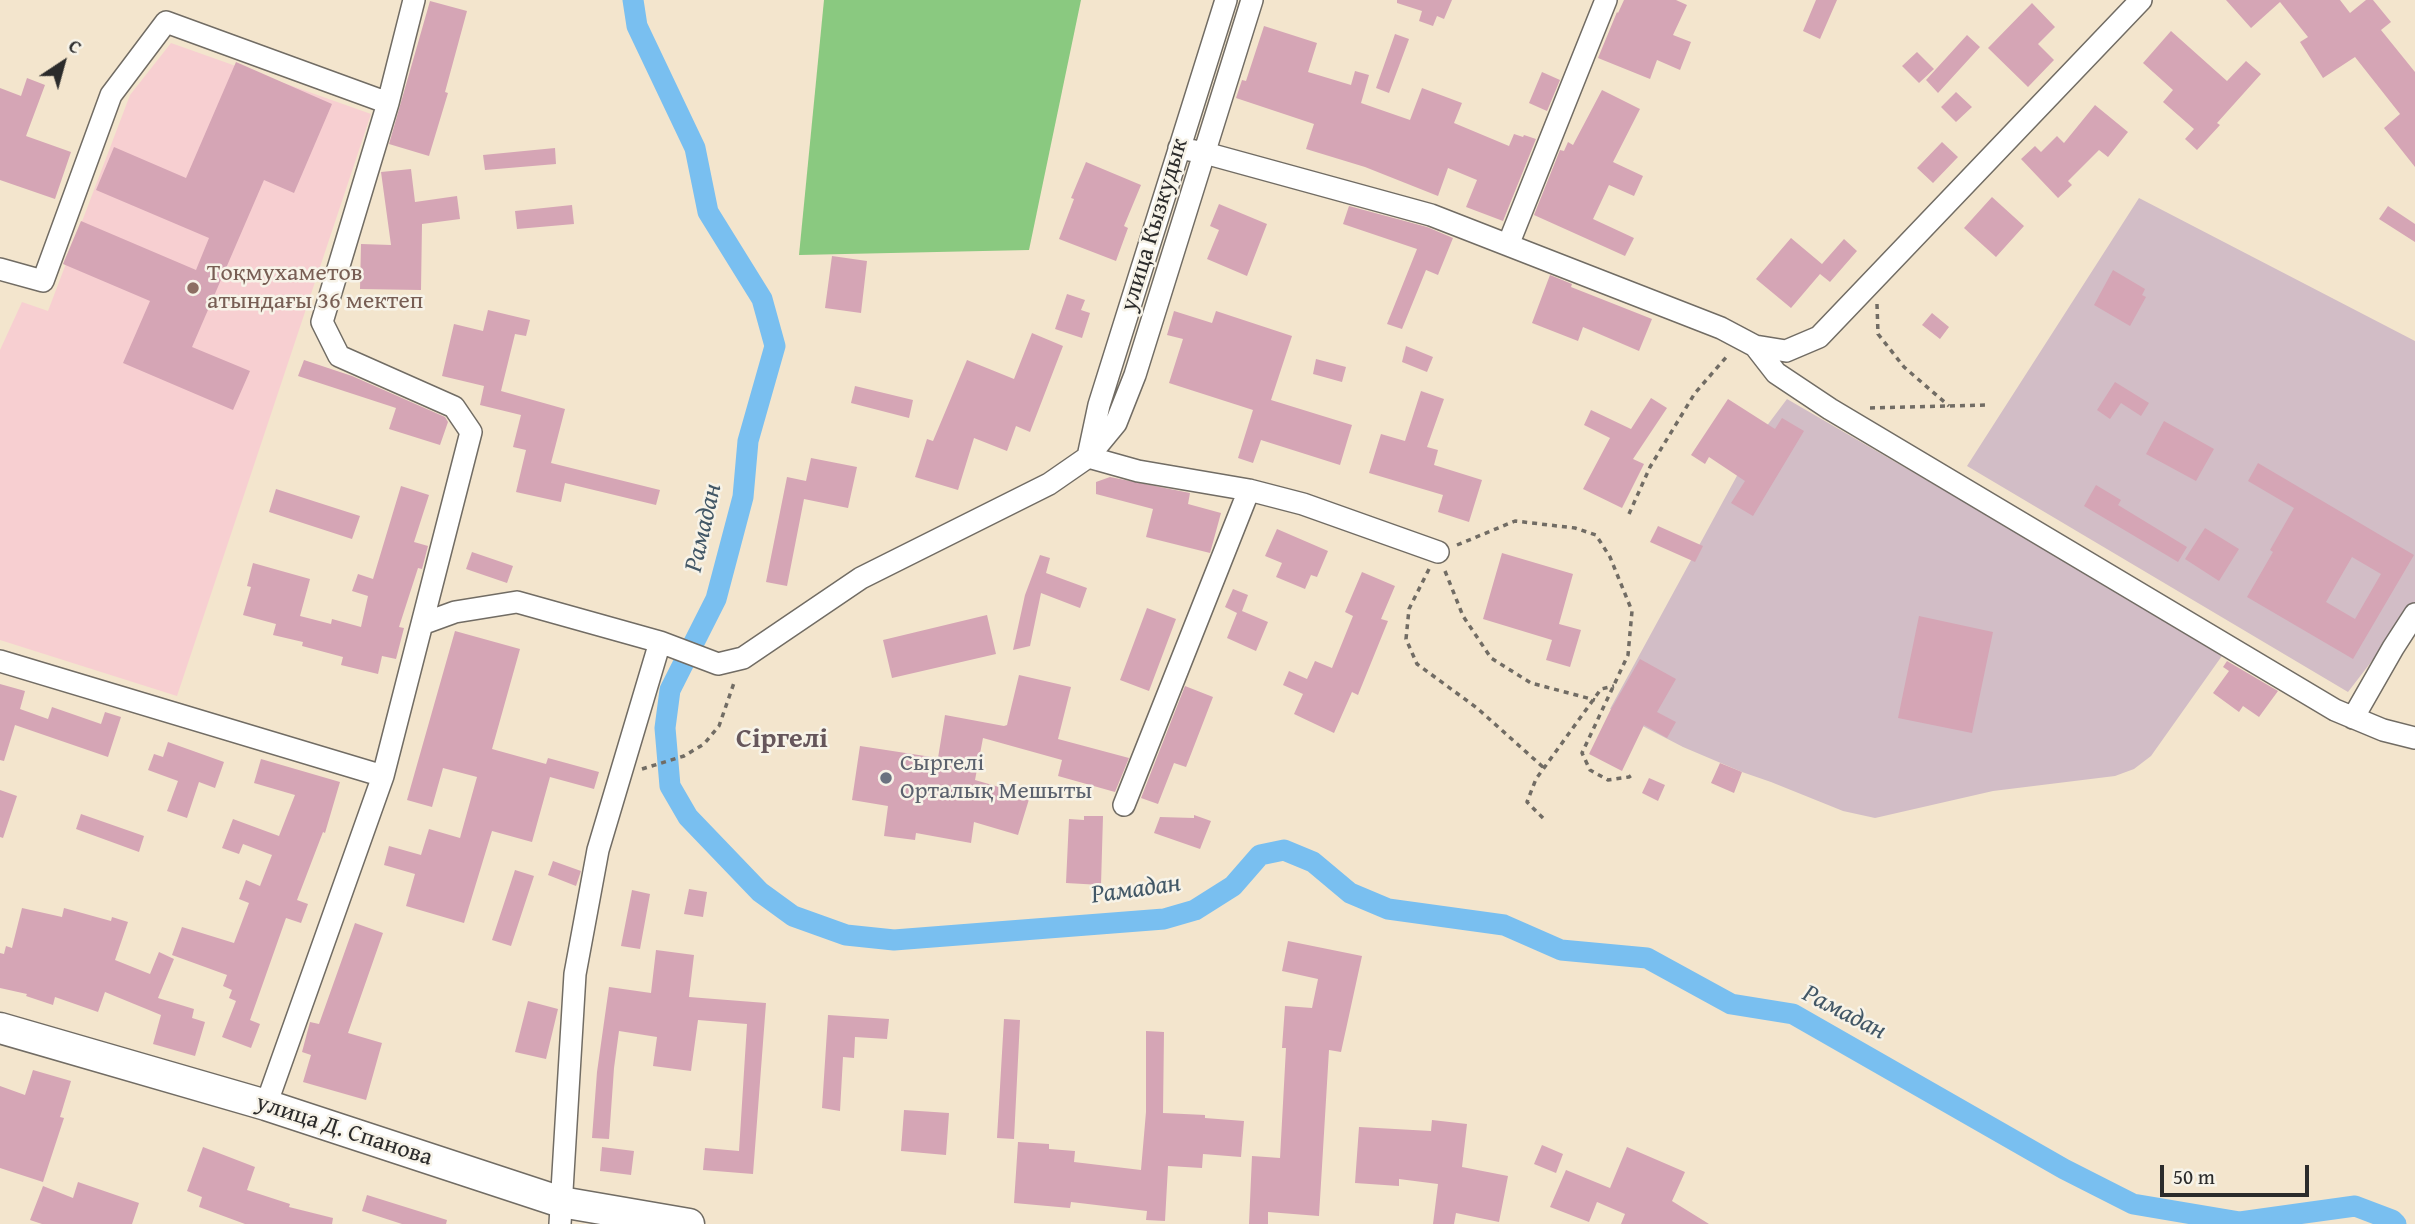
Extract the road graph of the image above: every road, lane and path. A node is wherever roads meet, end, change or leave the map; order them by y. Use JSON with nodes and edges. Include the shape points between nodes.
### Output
{"nodes":[{"id":1,"x":414,"y":0,"type":"edge"},
{"id":2,"x":1226,"y":0,"type":"edge"},
{"id":3,"x":1252,"y":0,"type":"edge"},
{"id":4,"x":1606,"y":0,"type":"edge"},
{"id":5,"x":2141,"y":0,"type":"edge"},
{"id":6,"x":388,"y":103,"type":"junction"},
{"id":7,"x":1179,"y":148,"type":"junction"},
{"id":8,"x":1205,"y":153,"type":"junction"},
{"id":9,"x":1508,"y":245,"type":"junction"},
{"id":10,"x":0,"y":269,"type":"edge"},
{"id":11,"x":1876,"y":277,"type":"junction"},
{"id":12,"x":1755,"y":346,"type":"junction"},
{"id":13,"x":1986,"y":405,"type":"dead end"},
{"id":14,"x":1949,"y":406,"type":"junction"},
{"id":15,"x":1870,"y":408,"type":"dead end"},
{"id":16,"x":1088,"y":457,"type":"junction"},
{"id":17,"x":1249,"y":490,"type":"junction"},
{"id":18,"x":1629,"y":514,"type":"dead end"},
{"id":19,"x":1438,"y":552,"type":"junction"},
{"id":20,"x":2415,"y":614,"type":"edge"},
{"id":21,"x":422,"y":624,"type":"junction"},
{"id":22,"x":660,"y":642,"type":"junction"},
{"id":23,"x":743,"y":658,"type":"junction"},
{"id":24,"x":0,"y":662,"type":"edge"},
{"id":25,"x":1614,"y":686,"type":"junction"},
{"id":26,"x":1595,"y":700,"type":"junction"},
{"id":27,"x":2353,"y":718,"type":"junction"},
{"id":28,"x":2415,"y":738,"type":"edge"},
{"id":29,"x":656,"y":764,"type":"dead end"},
{"id":30,"x":1545,"y":768,"type":"junction"},
{"id":31,"x":1635,"y":773,"type":"dead end"},
{"id":32,"x":383,"y":776,"type":"junction"},
{"id":33,"x":1124,"y":805,"type":"dead end"},
{"id":34,"x":1542,"y":818,"type":"dead end"},
{"id":35,"x":0,"y":1028,"type":"edge"},
{"id":36,"x":266,"y":1105,"type":"junction"},
{"id":37,"x":560,"y":1213,"type":"edge"},
{"id":38,"x":689,"y":1224,"type":"edge"}],
"edges":[{"from":1,"to":6,"type":"street"},
{"from":2,"to":7,"type":"street"},
{"from":3,"to":8,"type":"street","name":"улица Кызкудык"},
{"from":4,"to":9,"type":"street"},
{"from":5,"to":11,"type":"street"},
{"from":6,"to":10,"type":"street","via":[[166,22],[111,95],[43,281]]},
{"from":6,"to":21,"type":"street","via":[[322,322],[339,356],[454,407],[471,432]]},
{"from":7,"to":8,"type":"street"},
{"from":7,"to":16,"type":"street","via":[[1099,405]]},
{"from":8,"to":9,"type":"street","via":[[1432,215]]},
{"from":8,"to":16,"type":"street","name":"улица Кызкудык","via":[[1135,375],[1116,423]]},
{"from":9,"to":12,"type":"street","via":[[1721,328]]},
{"from":11,"to":12,"type":"street","via":[[1819,337],[1786,351]]},
{"from":11,"to":14,"type":"path","via":[[1878,334],[1904,367]]},
{"from":12,"to":18,"type":"path","via":[[1726,354],[1695,393],[1650,467]]},
{"from":12,"to":27,"type":"street","via":[[1776,373],[1808,396]]},
{"from":13,"to":14,"type":"path"},
{"from":14,"to":15,"type":"path"},
{"from":16,"to":17,"type":"street","via":[[1138,471]]},
{"from":16,"to":23,"type":"street","name":"улица Кызкудык","via":[[1049,484],[861,578]]},
{"from":17,"to":19,"type":"street","via":[[1303,504]]},
{"from":17,"to":33,"type":"street"},
{"from":19,"to":25,"type":"path","via":[[1516,521],[1596,535],[1632,611],[1628,655]]},
{"from":19,"to":26,"type":"path","via":[[1463,616],[1491,658],[1531,683]]},
{"from":19,"to":30,"type":"path","via":[[1409,609],[1406,639],[1417,664],[1477,708]]},
{"from":20,"to":27,"type":"street"},
{"from":21,"to":22,"type":"street","via":[[455,612],[517,602]]},
{"from":21,"to":32,"type":"street"},
{"from":22,"to":23,"type":"street","via":[[718,664]]},
{"from":22,"to":37,"type":"street","via":[[598,850],[575,974]]},
{"from":23,"to":29,"type":"path","via":[[719,726],[704,744]]},
{"from":24,"to":32,"type":"street"},
{"from":25,"to":26,"type":"path","via":[[1601,690]]},
{"from":25,"to":31,"type":"path","via":[[1582,753],[1590,770],[1608,780]]},
{"from":26,"to":30,"type":"path"},
{"from":27,"to":28,"type":"street"},
{"from":30,"to":34,"type":"path","via":[[1527,802]]},
{"from":32,"to":36,"type":"street"},
{"from":35,"to":36,"type":"main road","name":"улица Д. Спанова"},
{"from":36,"to":37,"type":"main road","name":"улица Д. Спанова"},
{"from":37,"to":38,"type":"main road","name":"улица Д. Спанова"}]}
